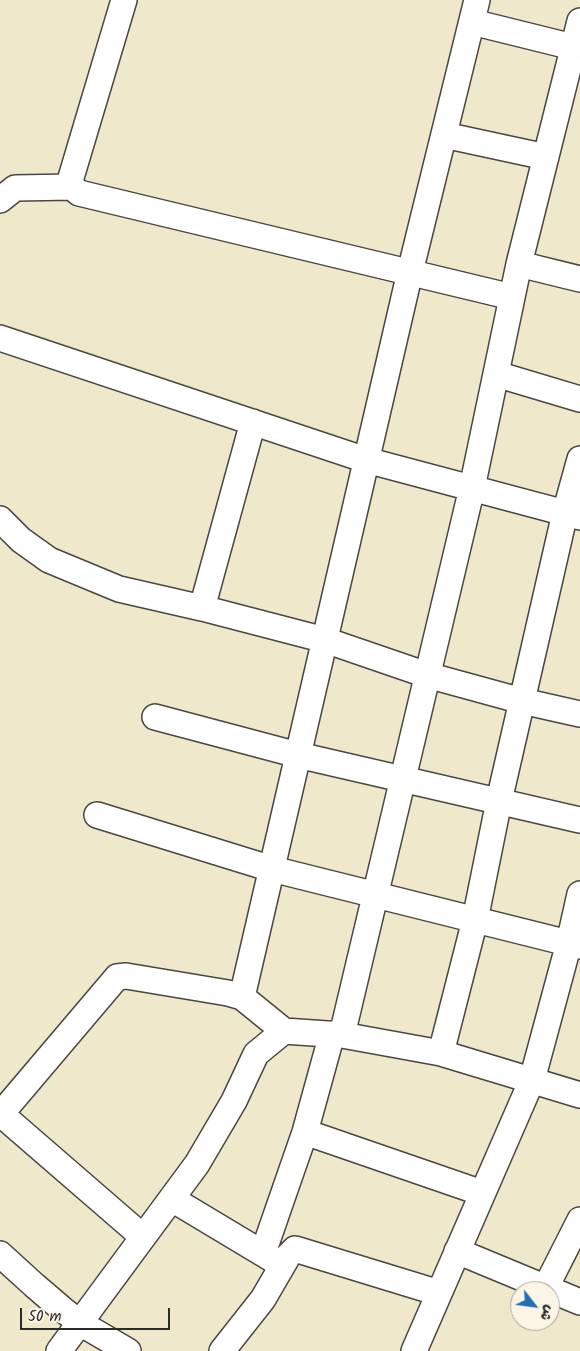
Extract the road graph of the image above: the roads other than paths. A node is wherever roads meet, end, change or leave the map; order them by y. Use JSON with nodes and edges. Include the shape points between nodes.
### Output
{"nodes":[{"id":1,"x":124,"y":0,"type":"edge"},
{"id":2,"x":474,"y":11,"type":"edge"},
{"id":3,"x":580,"y":21,"type":"edge"},
{"id":4,"x":574,"y":47,"type":"junction"},
{"id":5,"x":444,"y":135,"type":"junction"},
{"id":6,"x":546,"y":158,"type":"junction"},
{"id":7,"x":72,"y":187,"type":"junction"},
{"id":8,"x":0,"y":200,"type":"edge"},
{"id":9,"x":520,"y":264,"type":"junction"},
{"id":10,"x":410,"y":272,"type":"junction"},
{"id":11,"x":580,"y":278,"type":"edge"},
{"id":12,"x":512,"y":297,"type":"junction"},
{"id":13,"x":0,"y":338,"type":"edge"},
{"id":14,"x":496,"y":374,"type":"junction"},
{"id":15,"x":580,"y":399,"type":"edge"},
{"id":16,"x":253,"y":422,"type":"junction"},
{"id":17,"x":580,"y":459,"type":"edge"},
{"id":18,"x":366,"y":460,"type":"junction"},
{"id":19,"x":472,"y":488,"type":"junction"},
{"id":20,"x":573,"y":515,"type":"edge"},
{"id":21,"x":0,"y":518,"type":"edge"},
{"id":22,"x":202,"y":608,"type":"junction"},
{"id":23,"x":325,"y":640,"type":"junction"},
{"id":24,"x":427,"y":675,"type":"junction"},
{"id":25,"x":522,"y":701,"type":"junction"},
{"id":26,"x":580,"y":714,"type":"edge"},
{"id":27,"x":155,"y":717,"type":"dead end"},
{"id":28,"x":298,"y":754,"type":"junction"},
{"id":29,"x":402,"y":778,"type":"junction"},
{"id":30,"x":499,"y":801,"type":"junction"},
{"id":31,"x":97,"y":815,"type":"dead end"},
{"id":32,"x":580,"y":820,"type":"edge"},
{"id":33,"x":272,"y":869,"type":"junction"},
{"id":34,"x":580,"y":894,"type":"edge"},
{"id":35,"x":375,"y":895,"type":"junction"},
{"id":36,"x":475,"y":920,"type":"junction"},
{"id":37,"x":574,"y":945,"type":"edge"},
{"id":38,"x":242,"y":997,"type":"junction"},
{"id":39,"x":284,"y":1031,"type":"junction"},
{"id":40,"x":337,"y":1035,"type":"junction"},
{"id":41,"x":440,"y":1052,"type":"junction"},
{"id":42,"x":532,"y":1080,"type":"junction"},
{"id":43,"x":580,"y":1095,"type":"edge"},
{"id":44,"x":2,"y":1110,"type":"edge"},
{"id":45,"x":305,"y":1132,"type":"junction"},
{"id":46,"x":482,"y":1193,"type":"junction"},
{"id":47,"x":172,"y":1199,"type":"junction"},
{"id":48,"x":580,"y":1220,"type":"edge"},
{"id":49,"x":143,"y":1237,"type":"junction"},
{"id":50,"x":458,"y":1251,"type":"junction"},
{"id":51,"x":0,"y":1254,"type":"edge"},
{"id":52,"x":273,"y":1259,"type":"junction"},
{"id":53,"x":531,"y":1281,"type":"edge"},
{"id":54,"x":549,"y":1281,"type":"edge"},
{"id":55,"x":439,"y":1293,"type":"junction"},
{"id":56,"x":560,"y":1293,"type":"edge"},
{"id":57,"x":580,"y":1302,"type":"edge"},
{"id":58,"x":80,"y":1323,"type":"junction"},
{"id":59,"x":59,"y":1351,"type":"edge"},
{"id":60,"x":128,"y":1351,"type":"edge"},
{"id":61,"x":222,"y":1351,"type":"edge"},
{"id":62,"x":414,"y":1351,"type":"edge"}],
"edges":[{"from":1,"to":7,"type":"street","via":[[70,181]]},
{"from":2,"to":4,"type":"street"},
{"from":2,"to":5,"type":"street"},
{"from":3,"to":4,"type":"street"},
{"from":4,"to":6,"type":"street"},
{"from":5,"to":6,"type":"street"},
{"from":5,"to":10,"type":"street"},
{"from":6,"to":9,"type":"street"},
{"from":7,"to":8,"type":"street","via":[[16,188]]},
{"from":7,"to":10,"type":"street","via":[[79,193]]},
{"from":9,"to":11,"type":"street"},
{"from":9,"to":12,"type":"street"},
{"from":10,"to":12,"type":"street"},
{"from":10,"to":18,"type":"street"},
{"from":12,"to":14,"type":"street"},
{"from":13,"to":16,"type":"street"},
{"from":14,"to":15,"type":"street"},
{"from":14,"to":19,"type":"street"},
{"from":16,"to":18,"type":"street"},
{"from":16,"to":22,"type":"street"},
{"from":17,"to":20,"type":"street"},
{"from":18,"to":19,"type":"street"},
{"from":18,"to":23,"type":"street"},
{"from":19,"to":20,"type":"street"},
{"from":19,"to":24,"type":"street"},
{"from":20,"to":25,"type":"street"},
{"from":21,"to":22,"type":"street","via":[[21,540],[49,560],[119,589]]},
{"from":22,"to":23,"type":"street"},
{"from":23,"to":24,"type":"street"},
{"from":23,"to":28,"type":"street"},
{"from":24,"to":25,"type":"street"},
{"from":24,"to":29,"type":"street"},
{"from":25,"to":26,"type":"street"},
{"from":25,"to":30,"type":"street"},
{"from":27,"to":28,"type":"street"},
{"from":28,"to":29,"type":"street"},
{"from":28,"to":33,"type":"street"},
{"from":29,"to":30,"type":"street"},
{"from":29,"to":35,"type":"street"},
{"from":30,"to":32,"type":"street"},
{"from":30,"to":36,"type":"street"},
{"from":31,"to":33,"type":"street"},
{"from":33,"to":35,"type":"street"},
{"from":33,"to":38,"type":"street"},
{"from":34,"to":37,"type":"street"},
{"from":35,"to":36,"type":"street"},
{"from":35,"to":40,"type":"street"},
{"from":36,"to":37,"type":"street"},
{"from":36,"to":41,"type":"street"},
{"from":37,"to":42,"type":"street"},
{"from":38,"to":39,"type":"street"},
{"from":38,"to":44,"type":"street","via":[[135,977],[117,977]]},
{"from":39,"to":40,"type":"street"},
{"from":39,"to":47,"type":"street","via":[[256,1054],[234,1101]]},
{"from":40,"to":41,"type":"street"},
{"from":40,"to":45,"type":"street"},
{"from":41,"to":42,"type":"street"},
{"from":42,"to":43,"type":"street"},
{"from":42,"to":46,"type":"street"},
{"from":44,"to":49,"type":"street"},
{"from":45,"to":46,"type":"street"},
{"from":45,"to":52,"type":"street"},
{"from":46,"to":50,"type":"street"},
{"from":47,"to":49,"type":"street"},
{"from":47,"to":52,"type":"street"},
{"from":48,"to":54,"type":"street"},
{"from":49,"to":58,"type":"street"},
{"from":50,"to":53,"type":"street"},
{"from":50,"to":55,"type":"street"},
{"from":51,"to":58,"type":"street"},
{"from":52,"to":55,"type":"street","via":[[288,1256],[295,1249]]},
{"from":52,"to":61,"type":"street","via":[[263,1298]]},
{"from":55,"to":62,"type":"street"},
{"from":56,"to":57,"type":"street"},
{"from":58,"to":59,"type":"street"},
{"from":58,"to":60,"type":"street"}]}
